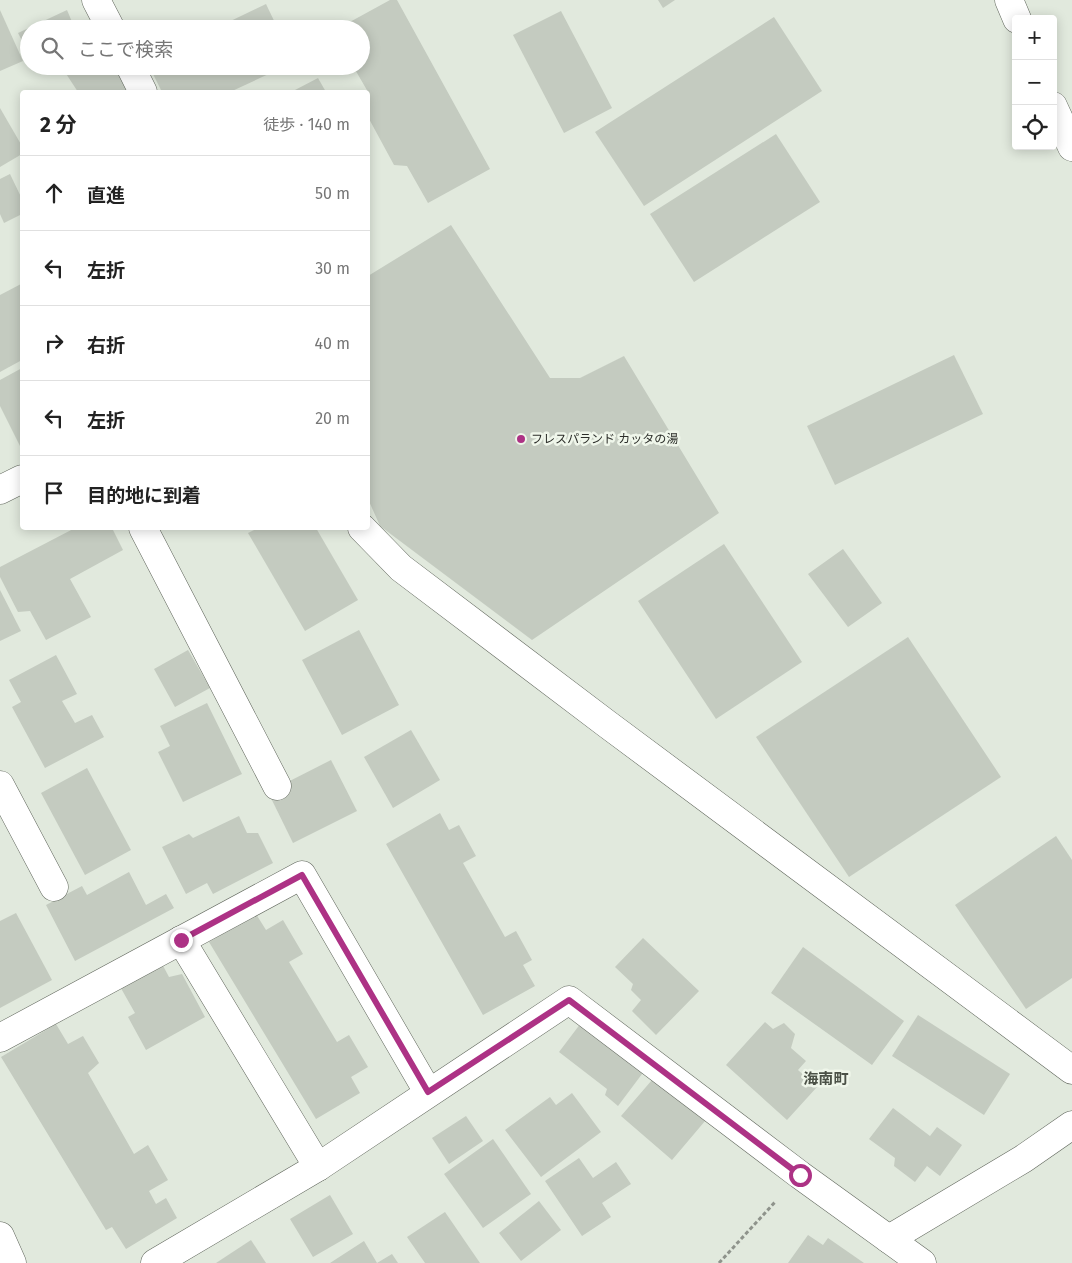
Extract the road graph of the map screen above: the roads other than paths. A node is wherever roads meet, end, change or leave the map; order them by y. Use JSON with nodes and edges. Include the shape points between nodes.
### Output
{"nodes":[{"id":1,"x":96,"y":0,"type":"edge"},
{"id":2,"x":1009,"y":0,"type":"edge"},
{"id":3,"x":1015,"y":15,"type":"edge"},
{"id":4,"x":106,"y":20,"type":"edge"},
{"id":5,"x":134,"y":75,"type":"edge"},
{"id":6,"x":142,"y":90,"type":"edge"},
{"id":7,"x":1057,"y":115,"type":"edge"},
{"id":8,"x":1072,"y":147,"type":"edge"},
{"id":9,"x":20,"y":479,"type":"edge"},
{"id":10,"x":0,"y":490,"type":"edge"},
{"id":11,"x":143,"y":530,"type":"edge"},
{"id":12,"x":364,"y":530,"type":"edge"},
{"id":13,"x":0,"y":785,"type":"edge"},
{"id":14,"x":277,"y":786,"type":"dead end"},
{"id":15,"x":54,"y":887,"type":"dead end"},
{"id":16,"x":181,"y":940,"type":"junction"},
{"id":17,"x":0,"y":1038,"type":"edge"},
{"id":18,"x":1072,"y":1070,"type":"edge"},
{"id":19,"x":428,"y":1092,"type":"junction"},
{"id":20,"x":1072,"y":1125,"type":"edge"},
{"id":21,"x":318,"y":1167,"type":"junction"},
{"id":22,"x":0,"y":1236,"type":"edge"},
{"id":23,"x":889,"y":1239,"type":"junction"},
{"id":24,"x":12,"y":1263,"type":"edge"},
{"id":25,"x":155,"y":1263,"type":"edge"},
{"id":26,"x":922,"y":1263,"type":"edge"}],
"edges":[{"from":1,"to":4,"type":"street"},
{"from":2,"to":3,"type":"street"},
{"from":5,"to":6,"type":"street"},
{"from":7,"to":8,"type":"street"},
{"from":9,"to":10,"type":"street"},
{"from":11,"to":14,"type":"street"},
{"from":12,"to":18,"type":"street","via":[[401,568]]},
{"from":13,"to":15,"type":"street"},
{"from":16,"to":17,"type":"street"},
{"from":16,"to":19,"type":"street","via":[[302,875]]},
{"from":16,"to":21,"type":"street"},
{"from":19,"to":21,"type":"street"},
{"from":19,"to":23,"type":"street","via":[[569,1000]]},
{"from":20,"to":23,"type":"street"},
{"from":21,"to":25,"type":"street"},
{"from":22,"to":24,"type":"street"},
{"from":23,"to":26,"type":"street"}]}
